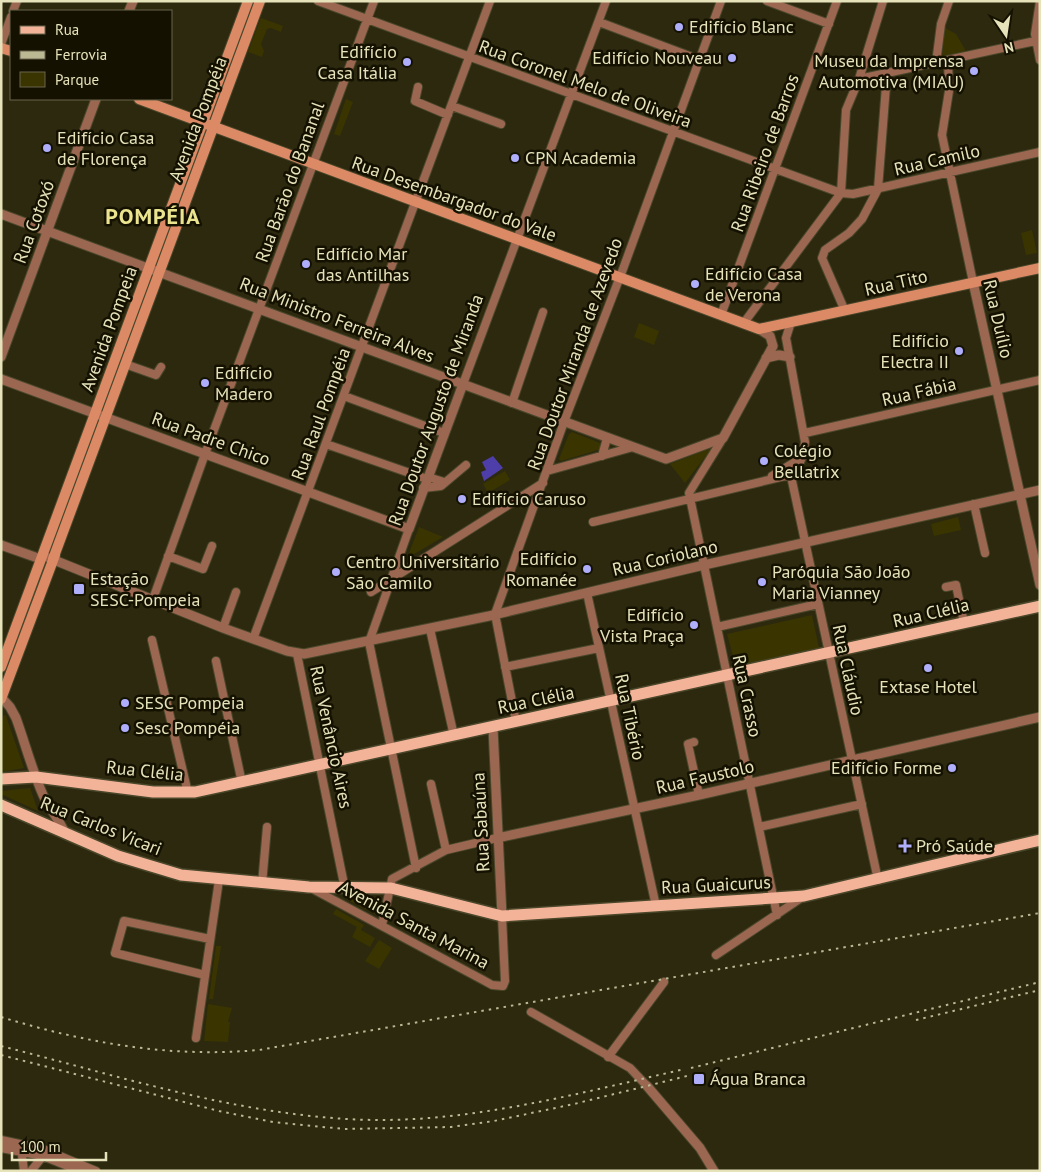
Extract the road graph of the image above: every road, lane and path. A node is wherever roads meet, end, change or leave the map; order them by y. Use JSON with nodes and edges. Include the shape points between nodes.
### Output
{"nodes":[{"id":1,"x":248,"y":1,"type":"edge"},
{"id":2,"x":260,"y":1,"type":"edge"},
{"id":3,"x":318,"y":1,"type":"edge"},
{"id":4,"x":374,"y":1,"type":"edge"},
{"id":5,"x":490,"y":1,"type":"edge"},
{"id":6,"x":606,"y":1,"type":"edge"},
{"id":7,"x":721,"y":1,"type":"edge"},
{"id":8,"x":767,"y":1,"type":"edge"},
{"id":9,"x":837,"y":1,"type":"edge"},
{"id":10,"x":883,"y":1,"type":"edge"},
{"id":11,"x":949,"y":1,"type":"edge"},
{"id":12,"x":1040,"y":1,"type":"edge"},
{"id":13,"x":330,"y":3,"type":"edge"},
{"id":14,"x":367,"y":18,"type":"junction"},
{"id":15,"x":10,"y":20,"type":"edge"},
{"id":16,"x":598,"y":22,"type":"junction"},
{"id":17,"x":829,"y":24,"type":"junction"},
{"id":18,"x":1038,"y":40,"type":"edge"},
{"id":19,"x":1,"y":44,"type":"edge"},
{"id":20,"x":470,"y":57,"type":"junction"},
{"id":21,"x":700,"y":60,"type":"junction"},
{"id":22,"x":948,"y":60,"type":"junction"},
{"id":23,"x":1040,"y":60,"type":"edge"},
{"id":24,"x":936,"y":63,"type":"junction"},
{"id":25,"x":887,"y":73,"type":"junction"},
{"id":26,"x":859,"y":80,"type":"junction"},
{"id":27,"x":418,"y":87,"type":"dead end"},
{"id":28,"x":571,"y":95,"type":"junction"},
{"id":29,"x":96,"y":100,"type":"edge"},
{"id":30,"x":142,"y":100,"type":"edge"},
{"id":31,"x":452,"y":106,"type":"junction"},
{"id":32,"x":448,"y":115,"type":"junction"},
{"id":33,"x":501,"y":124,"type":"dead end"},
{"id":34,"x":208,"y":125,"type":"junction"},
{"id":35,"x":673,"y":132,"type":"junction"},
{"id":36,"x":1040,"y":152,"type":"edge"},
{"id":37,"x":313,"y":164,"type":"junction"},
{"id":38,"x":775,"y":170,"type":"junction"},
{"id":39,"x":949,"y":172,"type":"junction"},
{"id":40,"x":878,"y":189,"type":"junction"},
{"id":41,"x":841,"y":194,"type":"junction"},
{"id":42,"x":415,"y":202,"type":"junction"},
{"id":43,"x":1,"y":214,"type":"edge"},
{"id":44,"x":48,"y":231,"type":"junction"},
{"id":45,"x":517,"y":240,"type":"junction"},
{"id":46,"x":153,"y":268,"type":"junction"},
{"id":47,"x":1040,"y":268,"type":"edge"},
{"id":48,"x":620,"y":278,"type":"junction"},
{"id":49,"x":973,"y":282,"type":"junction"},
{"id":50,"x":260,"y":307,"type":"junction"},
{"id":51,"x":844,"y":311,"type":"junction"},
{"id":52,"x":543,"y":312,"type":"dead end"},
{"id":53,"x":721,"y":315,"type":"junction"},
{"id":54,"x":791,"y":322,"type":"junction"},
{"id":55,"x":744,"y":324,"type":"junction"},
{"id":56,"x":759,"y":328,"type":"junction"},
{"id":57,"x":362,"y":347,"type":"junction"},
{"id":58,"x":1,"y":357,"type":"edge"},
{"id":59,"x":790,"y":357,"type":"junction"},
{"id":60,"x":766,"y":358,"type":"junction"},
{"id":61,"x":125,"y":364,"type":"junction"},
{"id":62,"x":160,"y":367,"type":"dead end"},
{"id":63,"x":1,"y":379,"type":"edge"},
{"id":64,"x":1040,"y":380,"type":"edge"},
{"id":65,"x":463,"y":384,"type":"junction"},
{"id":66,"x":997,"y":389,"type":"junction"},
{"id":67,"x":344,"y":396,"type":"junction"},
{"id":68,"x":512,"y":402,"type":"junction"},
{"id":69,"x":100,"y":415,"type":"junction"},
{"id":70,"x":564,"y":422,"type":"junction"},
{"id":71,"x":444,"y":433,"type":"junction"},
{"id":72,"x":805,"y":433,"type":"junction"},
{"id":73,"x":607,"y":438,"type":"junction"},
{"id":74,"x":723,"y":438,"type":"junction"},
{"id":75,"x":326,"y":444,"type":"junction"},
{"id":76,"x":633,"y":448,"type":"junction"},
{"id":77,"x":205,"y":454,"type":"junction"},
{"id":78,"x":602,"y":456,"type":"junction"},
{"id":79,"x":802,"y":458,"type":"junction"},
{"id":80,"x":466,"y":465,"type":"dead end"},
{"id":81,"x":547,"y":471,"type":"junction"},
{"id":82,"x":427,"y":478,"type":"junction"},
{"id":83,"x":794,"y":478,"type":"junction"},
{"id":84,"x":444,"y":482,"type":"junction"},
{"id":85,"x":764,"y":482,"type":"junction"},
{"id":86,"x":543,"y":483,"type":"junction"},
{"id":87,"x":423,"y":488,"type":"junction"},
{"id":88,"x":1040,"y":490,"type":"edge"},
{"id":89,"x":308,"y":493,"type":"junction"},
{"id":90,"x":1020,"y":494,"type":"junction"},
{"id":91,"x":520,"y":497,"type":"junction"},
{"id":92,"x":691,"y":499,"type":"junction"},
{"id":93,"x":537,"y":500,"type":"junction"},
{"id":94,"x":974,"y":504,"type":"junction"},
{"id":95,"x":593,"y":522,"type":"dead end"},
{"id":96,"x":409,"y":529,"type":"junction"},
{"id":97,"x":806,"y":543,"type":"junction"},
{"id":98,"x":1,"y":545,"type":"edge"},
{"id":99,"x":212,"y":546,"type":"dead end"},
{"id":100,"x":985,"y":553,"type":"dead end"},
{"id":101,"x":168,"y":556,"type":"junction"},
{"id":102,"x":44,"y":557,"type":"junction"},
{"id":103,"x":704,"y":565,"type":"junction"},
{"id":104,"x":395,"y":568,"type":"junction"},
{"id":105,"x":408,"y":569,"type":"junction"},
{"id":106,"x":391,"y":579,"type":"junction"},
{"id":107,"x":1040,"y":585,"type":"edge"},
{"id":108,"x":946,"y":587,"type":"dead end"},
{"id":109,"x":236,"y":592,"type":"dead end"},
{"id":110,"x":371,"y":592,"type":"dead end"},
{"id":111,"x":587,"y":593,"type":"junction"},
{"id":112,"x":153,"y":599,"type":"junction"},
{"id":113,"x":818,"y":604,"type":"junction"},
{"id":114,"x":1040,"y":606,"type":"edge"},
{"id":115,"x":496,"y":614,"type":"junction"},
{"id":116,"x":964,"y":623,"type":"junction"},
{"id":117,"x":717,"y":627,"type":"junction"},
{"id":118,"x":223,"y":628,"type":"junction"},
{"id":119,"x":430,"y":629,"type":"junction"},
{"id":120,"x":254,"y":639,"type":"junction"},
{"id":121,"x":152,"y":640,"type":"dead end"},
{"id":122,"x":370,"y":642,"type":"junction"},
{"id":123,"x":600,"y":648,"type":"junction"},
{"id":124,"x":829,"y":653,"type":"junction"},
{"id":125,"x":297,"y":654,"type":"junction"},
{"id":126,"x":216,"y":661,"type":"dead end"},
{"id":127,"x":1,"y":667,"type":"edge"},
{"id":128,"x":505,"y":668,"type":"junction"},
{"id":129,"x":728,"y":676,"type":"junction"},
{"id":130,"x":1,"y":698,"type":"edge"},
{"id":131,"x":611,"y":702,"type":"junction"},
{"id":132,"x":1040,"y":718,"type":"edge"},
{"id":133,"x":516,"y":722,"type":"junction"},
{"id":134,"x":492,"y":728,"type":"junction"},
{"id":135,"x":454,"y":736,"type":"junction"},
{"id":136,"x":694,"y":742,"type":"dead end"},
{"id":137,"x":391,"y":750,"type":"junction"},
{"id":138,"x":852,"y":760,"type":"junction"},
{"id":139,"x":320,"y":766,"type":"junction"},
{"id":140,"x":36,"y":776,"type":"junction"},
{"id":141,"x":1,"y":779,"type":"edge"},
{"id":142,"x":242,"y":783,"type":"junction"},
{"id":143,"x":432,"y":784,"type":"dead end"},
{"id":144,"x":750,"y":784,"type":"junction"},
{"id":145,"x":188,"y":793,"type":"junction"},
{"id":146,"x":699,"y":795,"type":"junction"},
{"id":147,"x":862,"y":804,"type":"junction"},
{"id":148,"x":1,"y":805,"type":"edge"},
{"id":149,"x":635,"y":809,"type":"junction"},
{"id":150,"x":266,"y":827,"type":"dead end"},
{"id":151,"x":759,"y":827,"type":"junction"},
{"id":152,"x":64,"y":831,"type":"junction"},
{"id":153,"x":497,"y":838,"type":"junction"},
{"id":154,"x":1040,"y":840,"type":"edge"},
{"id":155,"x":446,"y":850,"type":"junction"},
{"id":156,"x":416,"y":868,"type":"junction"},
{"id":157,"x":219,"y":880,"type":"junction"},
{"id":158,"x":878,"y":880,"type":"junction"},
{"id":159,"x":262,"y":884,"type":"junction"},
{"id":160,"x":309,"y":887,"type":"junction"},
{"id":161,"x":391,"y":888,"type":"junction"},
{"id":162,"x":345,"y":889,"type":"junction"},
{"id":163,"x":804,"y":896,"type":"junction"},
{"id":164,"x":774,"y":899,"type":"junction"},
{"id":165,"x":656,"y":906,"type":"junction"},
{"id":166,"x":777,"y":915,"type":"junction"},
{"id":167,"x":502,"y":916,"type":"junction"},
{"id":168,"x":382,"y":925,"type":"junction"},
{"id":169,"x":210,"y":939,"type":"junction"},
{"id":170,"x":716,"y":955,"type":"dead end"},
{"id":171,"x":205,"y":975,"type":"junction"},
{"id":172,"x":664,"y":982,"type":"dead end"},
{"id":173,"x":531,"y":1012,"type":"dead end"},
{"id":174,"x":196,"y":1038,"type":"dead end"},
{"id":175,"x":608,"y":1057,"type":"junction"},
{"id":176,"x":647,"y":1086,"type":"joint"},
{"id":177,"x":1,"y":1140,"type":"edge"},
{"id":178,"x":1,"y":1148,"type":"edge"},
{"id":179,"x":23,"y":1148,"type":"junction"},
{"id":180,"x":43,"y":1156,"type":"junction"},
{"id":181,"x":24,"y":1171,"type":"edge"},
{"id":182,"x":31,"y":1171,"type":"edge"},
{"id":183,"x":80,"y":1171,"type":"edge"},
{"id":184,"x":96,"y":1171,"type":"edge"},
{"id":185,"x":714,"y":1171,"type":"edge"}],
"edges":[{"from":1,"to":34,"type":"main road"},
{"from":2,"to":34,"type":"main road","name":"Avenida Pompéia"},
{"from":3,"to":13,"type":"street","name":"Rua Coronel Melo de Oliveira"},
{"from":4,"to":14,"type":"street","name":"Rua Barão do Bananal"},
{"from":5,"to":20,"type":"street","name":"Rua Raul Pompéia"},
{"from":6,"to":16,"type":"street","name":"Rua Doutor Augusto de Miranda"},
{"from":7,"to":21,"type":"street","name":"Rua Doutor Miranda de Azevedo"},
{"from":8,"to":17,"type":"street"},
{"from":9,"to":17,"type":"street","name":"Rua Ribeiro de Barros"},
{"from":10,"to":26,"type":"street"},
{"from":11,"to":24,"type":"street","via":[[941,24]]},
{"from":12,"to":18,"type":"street"},
{"from":13,"to":14,"type":"street","name":"Rua Coronel Melo de Oliveira"},
{"from":14,"to":20,"type":"street","name":"Rua Coronel Melo de Oliveira"},
{"from":14,"to":37,"type":"street","name":"Rua Barão do Bananal"},
{"from":15,"to":19,"type":"street"},
{"from":16,"to":21,"type":"street"},
{"from":16,"to":28,"type":"street","name":"Rua Doutor Augusto de Miranda"},
{"from":17,"to":38,"type":"street","name":"Rua Ribeiro de Barros"},
{"from":18,"to":22,"type":"street"},
{"from":18,"to":23,"type":"street"},
{"from":20,"to":28,"type":"street","name":"Rua Coronel Melo de Oliveira"},
{"from":20,"to":31,"type":"street","name":"Rua Raul Pompéia"},
{"from":21,"to":35,"type":"street","name":"Rua Doutor Miranda de Azevedo"},
{"from":22,"to":24,"type":"street"},
{"from":22,"to":39,"type":"street","name":"Rua Duílio","via":[[949,91],[941,131]]},
{"from":24,"to":25,"type":"street"},
{"from":25,"to":26,"type":"street"},
{"from":25,"to":40,"type":"street"},
{"from":26,"to":41,"type":"street","via":[[846,110]]},
{"from":27,"to":32,"type":"street","via":[[415,101]]},
{"from":28,"to":35,"type":"street","name":"Rua Coronel Melo de Oliveira"},
{"from":28,"to":45,"type":"street","name":"Rua Doutor Augusto de Miranda"},
{"from":29,"to":44,"type":"street","name":"Rua Cotoxó"},
{"from":30,"to":34,"type":"main road","name":"Rua Desembargador do Vale"},
{"from":31,"to":32,"type":"street","name":"Rua Raul Pompéia"},
{"from":31,"to":33,"type":"street"},
{"from":32,"to":42,"type":"street","name":"Rua Raul Pompéia"},
{"from":34,"to":37,"type":"main road","name":"Rua Desembargador do Vale"},
{"from":34,"to":46,"type":"main road","name":"Avenida Pompéia"},
{"from":35,"to":38,"type":"street","name":"Rua Coronel Melo de Oliveira"},
{"from":35,"to":48,"type":"street","name":"Rua Doutor Miranda de Azevedo"},
{"from":36,"to":39,"type":"street","name":"Rua Camilo"},
{"from":37,"to":42,"type":"main road","name":"Rua Desembargador do Vale"},
{"from":37,"to":50,"type":"street","name":"Rua Barão do Bananal"},
{"from":38,"to":41,"type":"street","name":"Rua Coronel Melo de Oliveira"},
{"from":38,"to":53,"type":"street","name":"Rua Ribeiro de Barros"},
{"from":39,"to":40,"type":"street","name":"Rua Camilo"},
{"from":39,"to":49,"type":"street","name":"Rua Duílio"},
{"from":40,"to":41,"type":"street","name":"Rua Camilo"},
{"from":40,"to":51,"type":"street","via":[[862,219],[823,254],[823,264]]},
{"from":41,"to":55,"type":"street"},
{"from":42,"to":45,"type":"main road","name":"Rua Desembargador do Vale"},
{"from":42,"to":57,"type":"street","name":"Rua Raul Pompéia"},
{"from":43,"to":44,"type":"street","name":"Rua Ministro Ferreira Alves"},
{"from":44,"to":46,"type":"street","name":"Rua Ministro Ferreira Alves"},
{"from":44,"to":58,"type":"street","name":"Rua Cotoxó"},
{"from":45,"to":48,"type":"main road","name":"Rua Desembargador do Vale"},
{"from":45,"to":65,"type":"street","name":"Rua Doutor Augusto de Miranda"},
{"from":46,"to":50,"type":"street","name":"Rua Ministro Ferreira Alves"},
{"from":46,"to":61,"type":"main road","name":"Avenida Pompéia"},
{"from":46,"to":69,"type":"main road","name":"Avenida Pompeia"},
{"from":47,"to":49,"type":"main road","name":"Rua Tito"},
{"from":48,"to":53,"type":"main road","name":"Rua Desembargador do Vale"},
{"from":48,"to":70,"type":"street","name":"Rua Doutor Miranda de Azevedo"},
{"from":49,"to":51,"type":"main road","name":"Rua Tito"},
{"from":49,"to":66,"type":"street","name":"Rua Duílio"},
{"from":50,"to":57,"type":"street","name":"Rua Ministro Ferreira Alves"},
{"from":50,"to":77,"type":"street","name":"Rua Barão do Bananal"},
{"from":51,"to":54,"type":"main road","name":"Rua Tito"},
{"from":52,"to":68,"type":"street"},
{"from":53,"to":55,"type":"main road","name":"Rua Desembargador do Vale"},
{"from":54,"to":56,"type":"main road","name":"Rua Tito"},
{"from":54,"to":59,"type":"street","name":"Rua Cláudio","via":[[786,333]]},
{"from":55,"to":56,"type":"main road","name":"Rua Desembargador do Vale"},
{"from":56,"to":60,"type":"street","via":[[772,340],[773,346]]},
{"from":57,"to":65,"type":"street","name":"Rua Ministro Ferreira Alves"},
{"from":57,"to":67,"type":"street","name":"Rua Raul Pompéia"},
{"from":59,"to":60,"type":"street"},
{"from":59,"to":72,"type":"street","name":"Rua Cláudio"},
{"from":60,"to":74,"type":"street"},
{"from":61,"to":62,"type":"street","via":[[156,375]]},
{"from":61,"to":69,"type":"main road","name":"Avenida Pompéia"},
{"from":63,"to":69,"type":"street","name":"Rua Padre Chico"},
{"from":64,"to":66,"type":"street","name":"Rua Fábia"},
{"from":65,"to":68,"type":"street","name":"Rua Ministro Ferreira Alves"},
{"from":65,"to":71,"type":"street","name":"Rua Doutor Augusto de Miranda"},
{"from":66,"to":72,"type":"street","name":"Rua Fábia"},
{"from":66,"to":90,"type":"street","name":"Rua Duílio"},
{"from":67,"to":71,"type":"street"},
{"from":67,"to":75,"type":"street","name":"Rua Raul Pompéia"},
{"from":68,"to":70,"type":"street","name":"Rua Ministro Ferreira Alves"},
{"from":69,"to":77,"type":"street","name":"Rua Padre Chico"},
{"from":69,"to":102,"type":"main road","name":"Avenida Pompeia"},
{"from":70,"to":73,"type":"street","name":"Rua Ministro Ferreira Alves"},
{"from":70,"to":81,"type":"street","name":"Rua Doutor Miranda de Azevedo"},
{"from":71,"to":82,"type":"street","name":"Rua Doutor Augusto de Miranda"},
{"from":72,"to":79,"type":"street","name":"Rua Cláudio"},
{"from":73,"to":76,"type":"street","name":"Rua Ministro Ferreira Alves"},
{"from":73,"to":78,"type":"street"},
{"from":74,"to":76,"type":"street","name":"Rua Ministro Ferreira Alves","via":[[672,458],[661,458]]},
{"from":74,"to":92,"type":"street","via":[[690,493]]},
{"from":75,"to":82,"type":"street"},
{"from":75,"to":89,"type":"street","name":"Rua Raul Pompéia"},
{"from":76,"to":78,"type":"street"},
{"from":77,"to":89,"type":"street","name":"Rua Padre Chico"},
{"from":77,"to":101,"type":"street","name":"Rua Barão do Bananal"},
{"from":78,"to":81,"type":"street"},
{"from":79,"to":83,"type":"street","name":"Rua Cláudio"},
{"from":79,"to":85,"type":"street"},
{"from":80,"to":84,"type":"street"},
{"from":81,"to":86,"type":"street","name":"Rua Doutor Miranda de Azevedo"},
{"from":82,"to":84,"type":"street"},
{"from":82,"to":87,"type":"street","name":"Rua Doutor Augusto de Miranda"},
{"from":83,"to":85,"type":"street","via":[[785,476]]},
{"from":83,"to":97,"type":"street","name":"Rua Cláudio","via":[[792,481]]},
{"from":84,"to":87,"type":"street","via":[[442,486]]},
{"from":85,"to":92,"type":"street"},
{"from":86,"to":91,"type":"street"},
{"from":86,"to":93,"type":"street","name":"Rua Doutor Miranda de Azevedo"},
{"from":87,"to":96,"type":"street","name":"Rua Doutor Augusto de Miranda"},
{"from":88,"to":90,"type":"street","name":"Rua Coriolano"},
{"from":89,"to":96,"type":"street","name":"Rua Padre Chico"},
{"from":89,"to":120,"type":"street","name":"Rua Raul Pompéia"},
{"from":90,"to":94,"type":"street","name":"Rua Coriolano"},
{"from":90,"to":107,"type":"street","name":"Rua Duílio"},
{"from":91,"to":93,"type":"street"},
{"from":91,"to":105,"type":"street"},
{"from":92,"to":95,"type":"street"},
{"from":92,"to":103,"type":"street","name":"Rua Crasso"},
{"from":93,"to":115,"type":"street","name":"Rua Doutor Miranda de Azevedo"},
{"from":94,"to":97,"type":"street","name":"Rua Coriolano"},
{"from":94,"to":100,"type":"street"},
{"from":96,"to":104,"type":"street","name":"Rua Doutor Augusto de Miranda"},
{"from":97,"to":103,"type":"street","name":"Rua Coriolano"},
{"from":97,"to":113,"type":"street","name":"Rua Cláudio"},
{"from":98,"to":102,"type":"street","name":"Rua Venâncio Aires"},
{"from":99,"to":101,"type":"street","via":[[203,569]]},
{"from":101,"to":112,"type":"street","name":"Rua Barão do Bananal"},
{"from":102,"to":112,"type":"street","name":"Rua Venâncio Aires","via":[[118,582]]},
{"from":102,"to":127,"type":"main road","name":"Avenida Pompeia"},
{"from":102,"to":130,"type":"main road","name":"Avenida Pompeia"},
{"from":103,"to":111,"type":"street","name":"Rua Coriolano"},
{"from":103,"to":117,"type":"street","name":"Rua Crasso"},
{"from":104,"to":105,"type":"street"},
{"from":104,"to":106,"type":"street","name":"Rua Doutor Augusto de Miranda"},
{"from":105,"to":106,"type":"street"},
{"from":106,"to":110,"type":"street"},
{"from":106,"to":122,"type":"street","name":"Rua Doutor Augusto de Miranda"},
{"from":108,"to":116,"type":"street","via":[[956,586]]},
{"from":109,"to":118,"type":"street"},
{"from":111,"to":115,"type":"street","name":"Rua Coriolano"},
{"from":111,"to":123,"type":"street","name":"Rua Tibério"},
{"from":112,"to":118,"type":"street","name":"Rua Venâncio Aires"},
{"from":113,"to":117,"type":"street"},
{"from":113,"to":124,"type":"street","name":"Rua Cláudio"},
{"from":114,"to":116,"type":"main road","name":"Rua Clélia"},
{"from":115,"to":119,"type":"street","name":"Rua Coriolano"},
{"from":115,"to":128,"type":"street","name":"Rua Doutor Miranda de Azevedo"},
{"from":116,"to":124,"type":"main road","name":"Rua Clélia"},
{"from":117,"to":129,"type":"street","name":"Rua Crasso"},
{"from":118,"to":120,"type":"street","name":"Rua Venâncio Aires"},
{"from":119,"to":122,"type":"street","name":"Rua Coriolano"},
{"from":119,"to":135,"type":"street"},
{"from":120,"to":125,"type":"street","name":"Rua Venâncio Aires"},
{"from":121,"to":145,"type":"street"},
{"from":122,"to":125,"type":"street","name":"Rua Coriolano"},
{"from":122,"to":137,"type":"street","name":"Rua Doutor Augusto de Miranda"},
{"from":123,"to":128,"type":"street"},
{"from":123,"to":131,"type":"street","name":"Rua Tibério"},
{"from":124,"to":129,"type":"main road","name":"Rua Clélia"},
{"from":124,"to":138,"type":"street","name":"Rua Cláudio"},
{"from":125,"to":139,"type":"street","name":"Rua Venâncio Aires"},
{"from":126,"to":142,"type":"street"},
{"from":128,"to":133,"type":"street","name":"Rua Doutor Miranda de Azevedo"},
{"from":129,"to":131,"type":"main road","name":"Rua Clélia"},
{"from":129,"to":144,"type":"street","name":"Rua Crasso"},
{"from":130,"to":140,"type":"street","via":[[16,718]]},
{"from":131,"to":133,"type":"main road","name":"Rua Clélia"},
{"from":131,"to":149,"type":"street","name":"Rua Tibério"},
{"from":132,"to":138,"type":"street","name":"Rua Faustolo"},
{"from":133,"to":134,"type":"main road","name":"Rua Clélia"},
{"from":134,"to":135,"type":"main road","name":"Rua Clélia"},
{"from":134,"to":153,"type":"street","name":"Rua Sabaúna"},
{"from":135,"to":137,"type":"main road","name":"Rua Clélia"},
{"from":136,"to":146,"type":"street","via":[[688,744]]},
{"from":137,"to":139,"type":"main road","name":"Rua Clélia"},
{"from":137,"to":156,"type":"street","name":"Rua Doutor Augusto de Miranda"},
{"from":138,"to":144,"type":"street","name":"Rua Faustolo"},
{"from":138,"to":147,"type":"street","name":"Rua Cláudio"},
{"from":139,"to":142,"type":"main road","name":"Rua Clélia"},
{"from":139,"to":162,"type":"street","name":"Rua Venâncio Aires"},
{"from":140,"to":141,"type":"main road","name":"Rua Clélia"},
{"from":140,"to":145,"type":"main road","name":"Rua Clélia","via":[[153,792]]},
{"from":140,"to":152,"type":"street","via":[[51,811]]},
{"from":142,"to":145,"type":"main road","name":"Rua Clélia"},
{"from":143,"to":155,"type":"street"},
{"from":144,"to":146,"type":"street","name":"Rua Faustolo"},
{"from":144,"to":151,"type":"street","name":"Rua Crasso"},
{"from":146,"to":149,"type":"street","name":"Rua Faustolo"},
{"from":147,"to":151,"type":"street"},
{"from":147,"to":158,"type":"street","name":"Rua Cláudio"},
{"from":148,"to":152,"type":"main road","name":"Rua Carlos Vicari"},
{"from":149,"to":153,"type":"street","name":"Rua Faustolo"},
{"from":149,"to":165,"type":"street","name":"Rua Tibério"},
{"from":150,"to":159,"type":"street"},
{"from":151,"to":164,"type":"street","name":"Rua Crasso"},
{"from":152,"to":157,"type":"main road","name":"Rua Carlos Vicari","via":[[138,863],[181,875]]},
{"from":153,"to":155,"type":"street","name":"Rua Faustolo"},
{"from":153,"to":167,"type":"street","name":"Rua Sabaúna"},
{"from":154,"to":158,"type":"main road","name":"Rua Guaicurus"},
{"from":155,"to":156,"type":"street","name":"Rua Faustolo"},
{"from":156,"to":161,"type":"street","name":"Rua Faustolo","via":[[392,879]]},
{"from":157,"to":159,"type":"main road","name":"Rua Carlos Vicari"},
{"from":157,"to":169,"type":"street"},
{"from":158,"to":163,"type":"main road","name":"Rua Guaicurus"},
{"from":159,"to":160,"type":"main road","name":"Rua Carlos Vicari"},
{"from":160,"to":162,"type":"main road","name":"Rua Carlos Vicari"},
{"from":160,"to":168,"type":"street","name":"Avenida Santa Marina"},
{"from":161,"to":162,"type":"main road","name":"Rua Guaicurus"},
{"from":161,"to":167,"type":"main road","name":"Rua Guaicurus"},
{"from":161,"to":168,"type":"street"},
{"from":163,"to":164,"type":"main road","name":"Rua Guaicurus"},
{"from":163,"to":166,"type":"street"},
{"from":164,"to":165,"type":"main road","name":"Rua Guaicurus"},
{"from":164,"to":166,"type":"street","name":"Rua Crasso"},
{"from":165,"to":167,"type":"main road","name":"Rua Guaicurus"},
{"from":166,"to":170,"type":"street"},
{"from":167,"to":168,"type":"street","name":"Avenida Santa Marina","via":[[505,984],[492,985]]},
{"from":169,"to":171,"type":"street"},
{"from":169,"to":171,"type":"street","via":[[124,921],[116,954]]},
{"from":171,"to":174,"type":"street"},
{"from":172,"to":175,"type":"street"},
{"from":173,"to":175,"type":"street"},
{"from":175,"to":176,"type":"street","via":[[630,1068]]},
{"from":176,"to":185,"type":"street","via":[[700,1148]]},
{"from":177,"to":179,"type":"street"},
{"from":178,"to":179,"type":"street"},
{"from":179,"to":180,"type":"street"},
{"from":179,"to":181,"type":"street"},
{"from":179,"to":184,"type":"street","via":[[56,1154]]},
{"from":180,"to":182,"type":"street"},
{"from":180,"to":183,"type":"street"}]}
